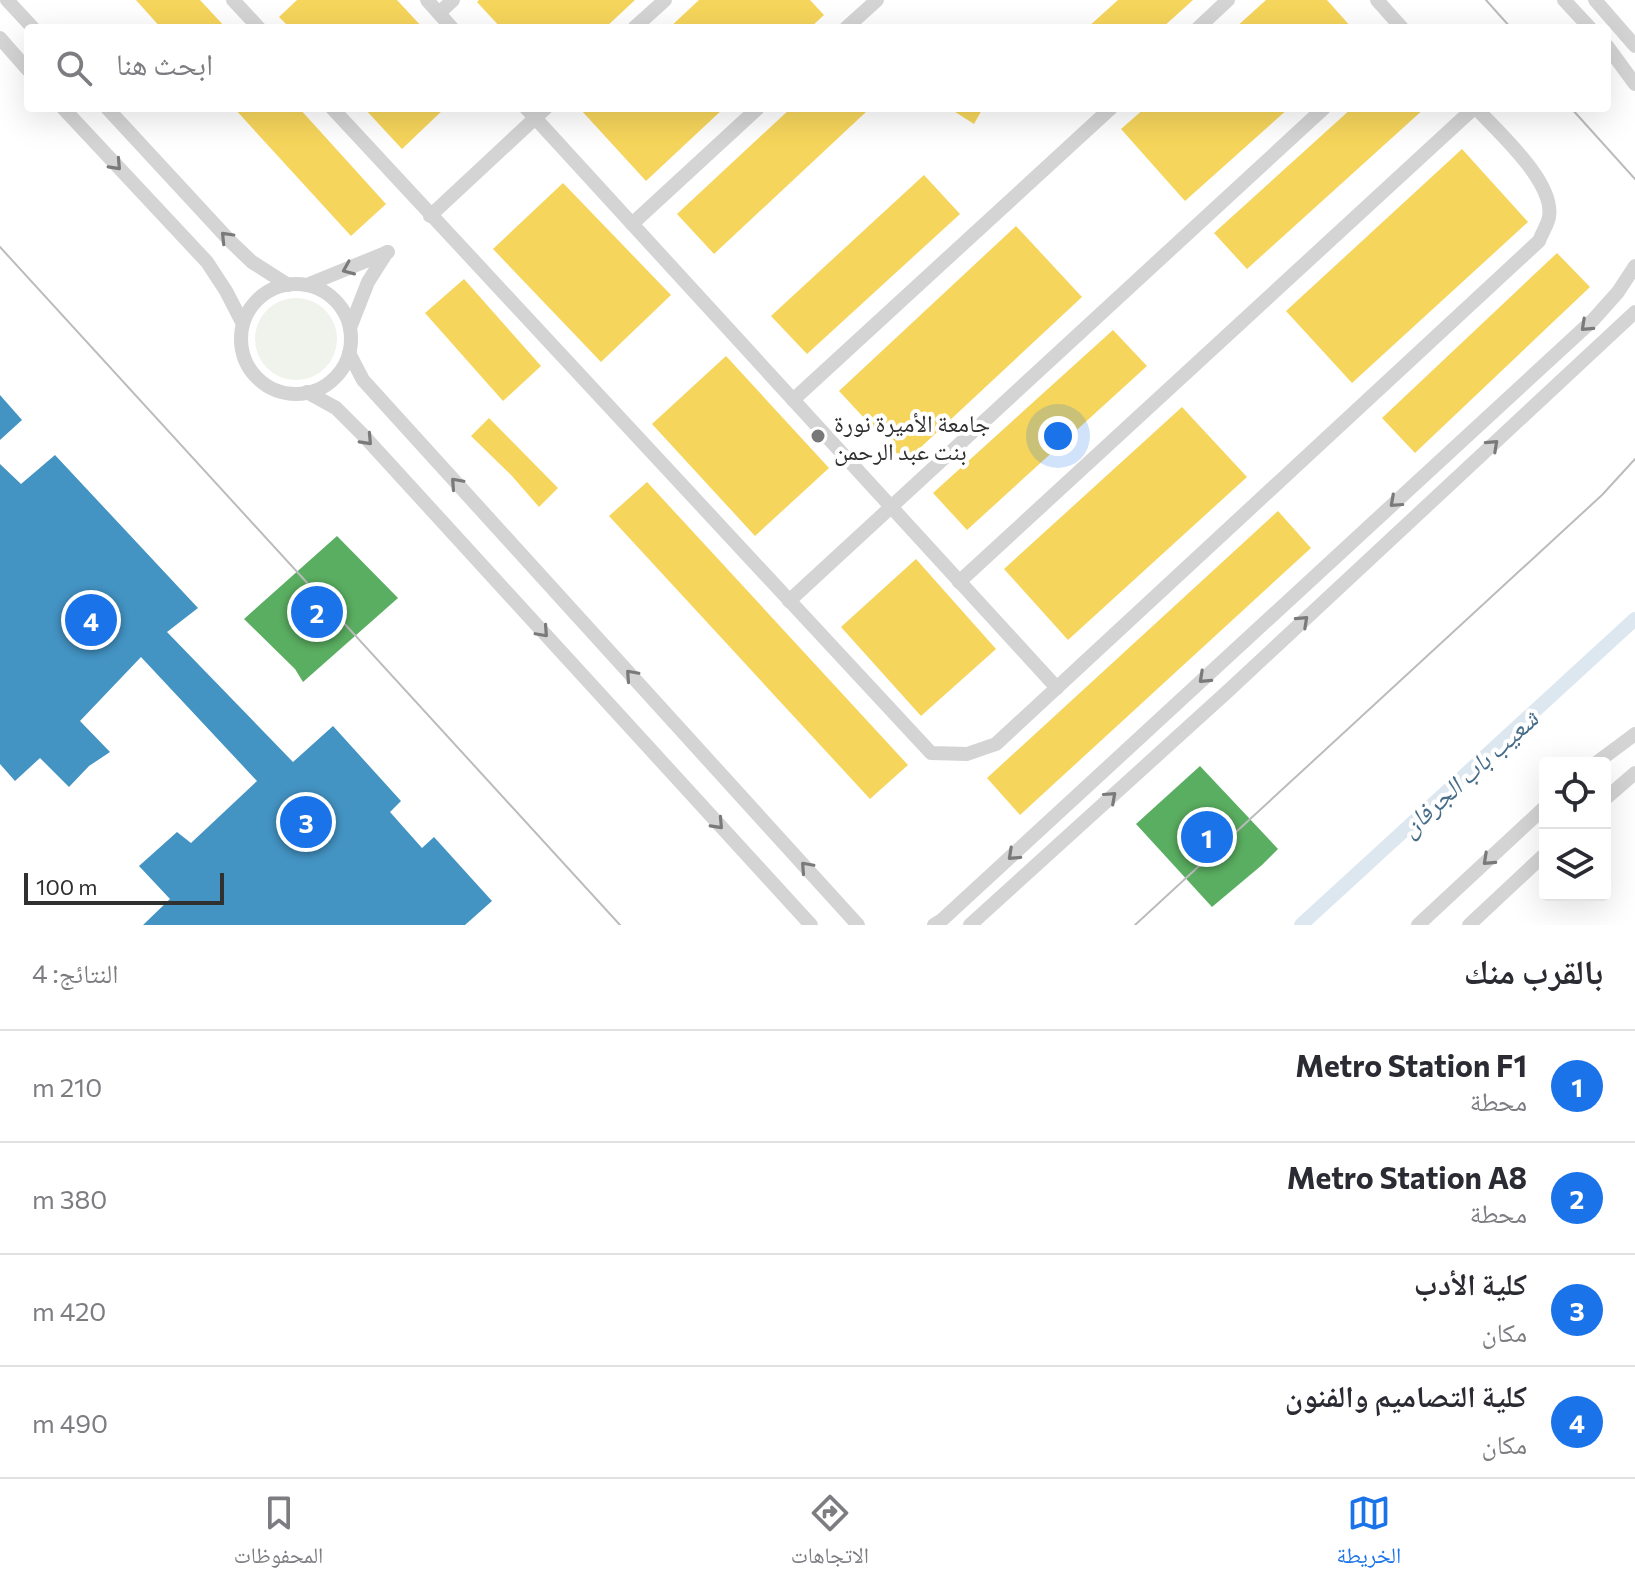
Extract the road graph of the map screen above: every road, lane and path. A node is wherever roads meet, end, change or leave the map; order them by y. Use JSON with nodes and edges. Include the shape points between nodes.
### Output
{"nodes":[{"id":1,"x":7,"y":0,"type":"edge"},
{"id":2,"x":427,"y":0,"type":"edge"},
{"id":3,"x":453,"y":0,"type":"edge"},
{"id":4,"x":665,"y":0,"type":"edge"},
{"id":5,"x":877,"y":0,"type":"edge"},
{"id":6,"x":1228,"y":0,"type":"edge"},
{"id":7,"x":1377,"y":0,"type":"edge"},
{"id":8,"x":1564,"y":0,"type":"edge"},
{"id":9,"x":1595,"y":0,"type":"edge"},
{"id":10,"x":239,"y":2,"type":"edge"},
{"id":11,"x":439,"y":13,"type":"junction"},
{"id":12,"x":29,"y":24,"type":"edge"},
{"id":13,"x":256,"y":24,"type":"edge"},
{"id":14,"x":449,"y":24,"type":"edge"},
{"id":15,"x":638,"y":24,"type":"edge"},
{"id":16,"x":850,"y":24,"type":"edge"},
{"id":17,"x":1202,"y":24,"type":"edge"},
{"id":18,"x":1398,"y":24,"type":"edge"},
{"id":19,"x":1586,"y":24,"type":"edge"},
{"id":20,"x":0,"y":38,"type":"edge"},
{"id":21,"x":1635,"y":46,"type":"edge"},
{"id":22,"x":1611,"y":51,"type":"edge"},
{"id":23,"x":24,"y":65,"type":"edge"},
{"id":24,"x":1635,"y":84,"type":"edge"},
{"id":25,"x":67,"y":112,"type":"edge"},
{"id":26,"x":111,"y":112,"type":"edge"},
{"id":27,"x":336,"y":112,"type":"edge"},
{"id":28,"x":534,"y":112,"type":"edge"},
{"id":29,"x":536,"y":112,"type":"edge"},
{"id":30,"x":754,"y":112,"type":"edge"},
{"id":31,"x":1107,"y":112,"type":"edge"},
{"id":32,"x":1320,"y":112,"type":"edge"},
{"id":33,"x":1471,"y":112,"type":"edge"},
{"id":34,"x":1479,"y":112,"type":"edge"},
{"id":35,"x":430,"y":216,"type":"junction"},
{"id":36,"x":632,"y":224,"type":"junction"},
{"id":37,"x":1635,"y":266,"type":"edge"},
{"id":38,"x":288,"y":285,"type":"junction"},
{"id":39,"x":307,"y":285,"type":"junction"},
{"id":40,"x":1635,"y":312,"type":"edge"},
{"id":41,"x":243,"y":324,"type":"junction"},
{"id":42,"x":350,"y":328,"type":"junction"},
{"id":43,"x":349,"y":353,"type":"junction"},
{"id":44,"x":307,"y":392,"type":"junction"},
{"id":45,"x":793,"y":400,"type":"junction"},
{"id":46,"x":891,"y":507,"type":"junction"},
{"id":47,"x":959,"y":582,"type":"junction"},
{"id":48,"x":789,"y":601,"type":"junction"},
{"id":49,"x":1057,"y":688,"type":"junction"},
{"id":50,"x":1635,"y":734,"type":"edge"},
{"id":51,"x":1604,"y":757,"type":"edge"},
{"id":52,"x":1635,"y":773,"type":"edge"},
{"id":53,"x":1611,"y":794,"type":"edge"},
{"id":54,"x":1539,"y":813,"type":"edge"},
{"id":55,"x":1539,"y":860,"type":"edge"},
{"id":56,"x":811,"y":925,"type":"edge"},
{"id":57,"x":858,"y":925,"type":"edge"},
{"id":58,"x":934,"y":925,"type":"edge"},
{"id":59,"x":970,"y":925,"type":"edge"},
{"id":60,"x":1418,"y":925,"type":"edge"},
{"id":61,"x":1469,"y":925,"type":"edge"}],
"edges":[{"from":1,"to":12,"type":"street"},
{"from":2,"to":11,"type":"street"},
{"from":3,"to":11,"type":"street"},
{"from":4,"to":15,"type":"street"},
{"from":5,"to":16,"type":"street"},
{"from":6,"to":17,"type":"street"},
{"from":7,"to":18,"type":"street"},
{"from":8,"to":19,"type":"street"},
{"from":9,"to":21,"type":"street"},
{"from":10,"to":13,"type":"street"},
{"from":11,"to":14,"type":"street"},
{"from":20,"to":23,"type":"street"},
{"from":22,"to":24,"type":"street"},
{"from":25,"to":41,"type":"street","one_way":true,"via":[[207,262]]},
{"from":38,"to":26,"type":"street","one_way":true,"via":[[230,241]]},
{"from":27,"to":35,"type":"street"},
{"from":28,"to":35,"type":"street"},
{"from":29,"to":36,"type":"street"},
{"from":30,"to":36,"type":"street"},
{"from":31,"to":45,"type":"street"},
{"from":32,"to":46,"type":"street"},
{"from":33,"to":47,"type":"street"},
{"from":34,"to":49,"type":"street","via":[[1532,169],[1547,194],[1549,217],[1539,241]]},
{"from":35,"to":48,"type":"street"},
{"from":36,"to":45,"type":"street"},
{"from":37,"to":58,"type":"street","one_way":true,"via":[[1593,320]]},
{"from":38,"to":39,"type":"street"},
{"from":38,"to":41,"type":"street","via":[[260,298]]},
{"from":39,"to":42,"type":"street","via":[[335,300]]},
{"from":42,"to":39,"type":"street","one_way":true,"via":[[368,282],[388,252]]},
{"from":59,"to":40,"type":"street","one_way":true},
{"from":41,"to":44,"type":"street","via":[[244,356],[262,382],[275,390]]},
{"from":42,"to":43,"type":"street"},
{"from":43,"to":44,"type":"street","via":[[333,379]]},
{"from":57,"to":43,"type":"street","one_way":true,"via":[[363,380]]},
{"from":44,"to":56,"type":"street","one_way":true,"via":[[336,408],[363,435]]},
{"from":45,"to":46,"type":"street"},
{"from":46,"to":47,"type":"street"},
{"from":46,"to":48,"type":"street"},
{"from":47,"to":49,"type":"street"},
{"from":48,"to":49,"type":"street","via":[[931,753],[967,754],[996,744]]},
{"from":50,"to":51,"type":"street"},
{"from":52,"to":53,"type":"street"},
{"from":54,"to":60,"type":"street","one_way":true},
{"from":55,"to":61,"type":"street"}]}
